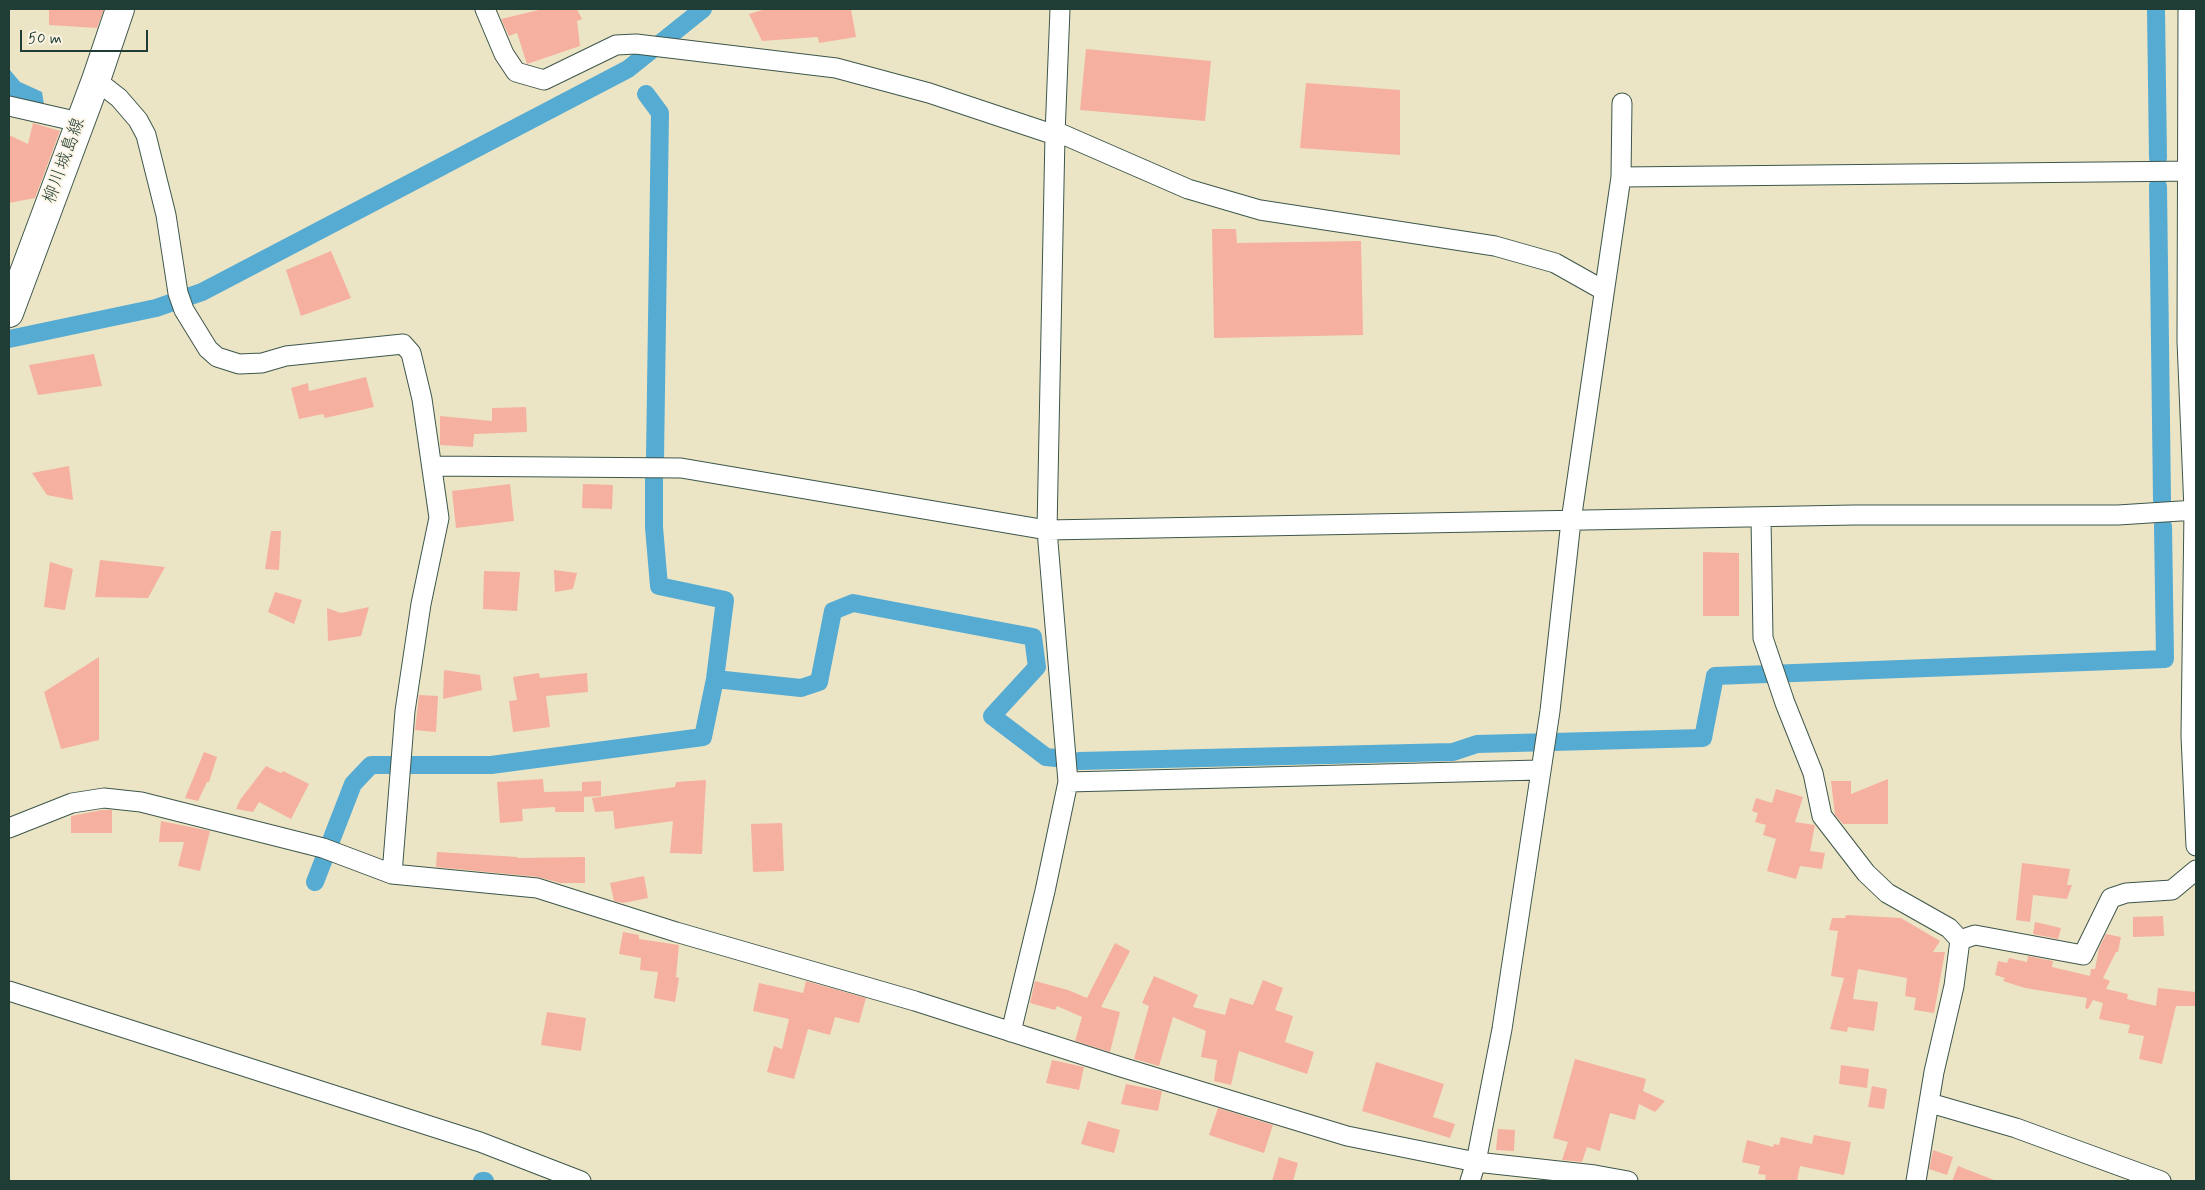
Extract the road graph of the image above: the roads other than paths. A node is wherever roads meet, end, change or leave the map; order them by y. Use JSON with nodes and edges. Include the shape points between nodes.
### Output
{"nodes":[{"id":1,"x":120,"y":9,"type":"edge"},
{"id":2,"x":485,"y":9,"type":"edge"},
{"id":3,"x":1060,"y":9,"type":"edge"},
{"id":4,"x":2188,"y":9,"type":"edge"},
{"id":5,"x":96,"y":80,"type":"junction"},
{"id":6,"x":1622,"y":103,"type":"dead end"},
{"id":7,"x":9,"y":106,"type":"edge"},
{"id":8,"x":79,"y":122,"type":"junction"},
{"id":9,"x":1055,"y":133,"type":"junction"},
{"id":10,"x":2193,"y":171,"type":"edge"},
{"id":11,"x":1621,"y":177,"type":"junction"},
{"id":12,"x":1603,"y":290,"type":"junction"},
{"id":13,"x":9,"y":313,"type":"edge"},
{"id":14,"x":432,"y":466,"type":"junction"},
{"id":15,"x":2195,"y":510,"type":"edge"},
{"id":16,"x":1761,"y":518,"type":"junction"},
{"id":17,"x":1571,"y":521,"type":"junction"},
{"id":18,"x":1047,"y":530,"type":"junction"},
{"id":19,"x":1541,"y":763,"type":"junction"},
{"id":20,"x":1068,"y":782,"type":"junction"},
{"id":21,"x":9,"y":828,"type":"edge"},
{"id":22,"x":2196,"y":846,"type":"edge"},
{"id":23,"x":2196,"y":870,"type":"edge"},
{"id":24,"x":392,"y":874,"type":"junction"},
{"id":25,"x":1960,"y":940,"type":"junction"},
{"id":26,"x":9,"y":992,"type":"edge"},
{"id":27,"x":1011,"y":1032,"type":"junction"},
{"id":28,"x":1930,"y":1103,"type":"junction"},
{"id":29,"x":1476,"y":1162,"type":"junction"},
{"id":30,"x":581,"y":1181,"type":"edge"},
{"id":31,"x":1470,"y":1181,"type":"edge"},
{"id":32,"x":1628,"y":1181,"type":"edge"},
{"id":33,"x":1916,"y":1181,"type":"edge"},
{"id":34,"x":2161,"y":1181,"type":"edge"}],
"edges":[{"from":1,"to":5,"type":"main road","name":"柳川城島線"},
{"from":2,"to":9,"type":"street","via":[[504,54],[516,72],[544,80],[616,45],[636,44],[836,68],[930,93]]},
{"from":3,"to":9,"type":"street"},
{"from":4,"to":10,"type":"street"},
{"from":5,"to":8,"type":"main road","name":"柳川城島線"},
{"from":5,"to":14,"type":"street","via":[[119,98],[146,135],[166,215],[181,302],[208,349],[216,357],[239,364],[403,344],[415,365]]},
{"from":6,"to":11,"type":"street"},
{"from":7,"to":8,"type":"street"},
{"from":8,"to":13,"type":"main road","name":"柳川城島線"},
{"from":9,"to":12,"type":"street","via":[[1188,189],[1260,210],[1495,246],[1555,263]]},
{"from":9,"to":18,"type":"street"},
{"from":10,"to":11,"type":"street"},
{"from":10,"to":15,"type":"street","via":[[2187,341]]},
{"from":11,"to":12,"type":"street"},
{"from":12,"to":17,"type":"street"},
{"from":14,"to":18,"type":"street","via":[[680,468]]},
{"from":14,"to":24,"type":"street","via":[[439,518],[421,604],[405,712]]},
{"from":15,"to":16,"type":"street","via":[[2118,515]]},
{"from":15,"to":22,"type":"street","via":[[2191,736]]},
{"from":16,"to":17,"type":"street"},
{"from":16,"to":25,"type":"street","via":[[1763,638],[1813,773],[1822,816],[1866,873],[1887,893],[1950,928]]},
{"from":17,"to":18,"type":"street"},
{"from":17,"to":19,"type":"street"},
{"from":18,"to":20,"type":"street"},
{"from":19,"to":20,"type":"street"},
{"from":19,"to":29,"type":"street","via":[[1502,1029]]},
{"from":20,"to":27,"type":"street","via":[[1046,891]]},
{"from":21,"to":24,"type":"street","via":[[72,803],[104,798],[141,802],[323,848]]},
{"from":23,"to":25,"type":"street","via":[[2172,890],[2126,893],[2111,898],[2083,955],[1975,935]]},
{"from":24,"to":27,"type":"street","via":[[537,888]]},
{"from":25,"to":28,"type":"street"},
{"from":26,"to":30,"type":"street","via":[[480,1142]]},
{"from":27,"to":29,"type":"street","via":[[1348,1136]]},
{"from":28,"to":33,"type":"street"},
{"from":28,"to":34,"type":"street","via":[[2016,1128]]},
{"from":29,"to":31,"type":"street"},
{"from":29,"to":32,"type":"street"}]}
